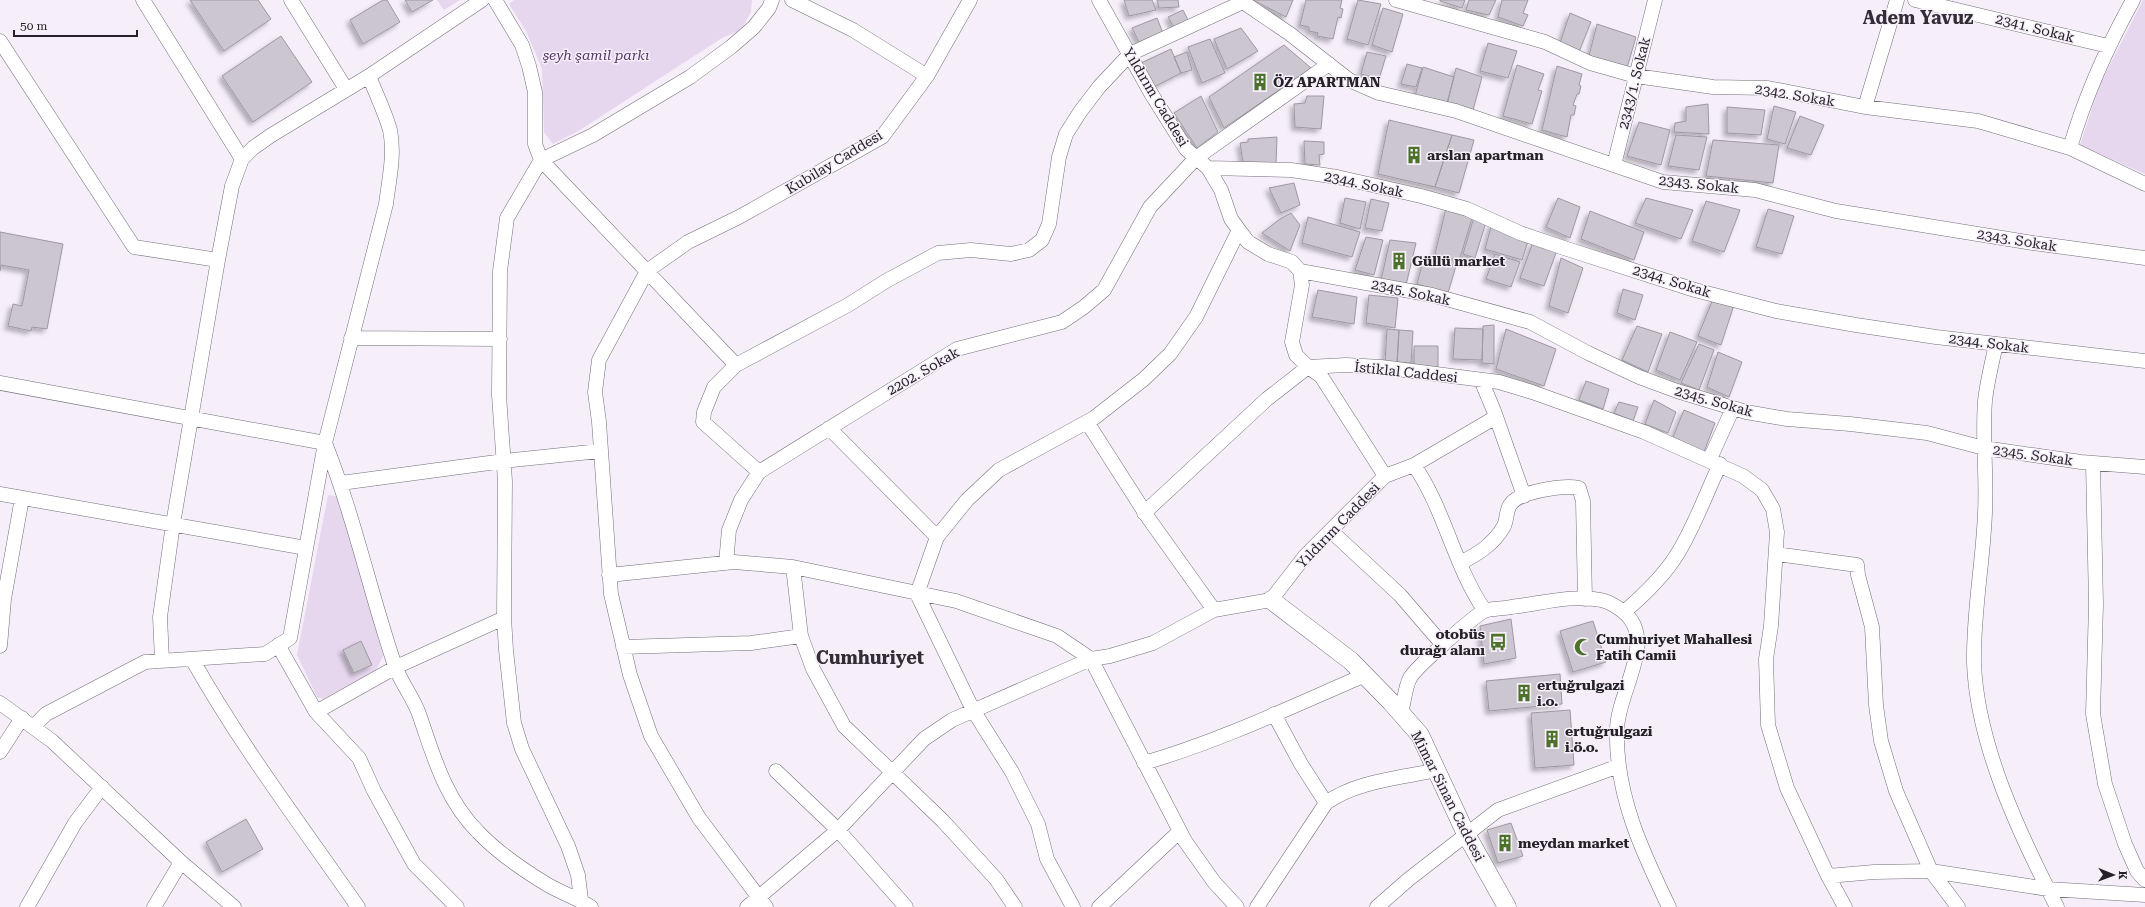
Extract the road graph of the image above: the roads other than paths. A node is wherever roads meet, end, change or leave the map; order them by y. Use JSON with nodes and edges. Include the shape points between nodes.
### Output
{"nodes":[{"id":1,"x":143,"y":0,"type":"edge"},
{"id":2,"x":291,"y":0,"type":"edge"},
{"id":3,"x":482,"y":0,"type":"edge"},
{"id":4,"x":495,"y":0,"type":"edge"},
{"id":5,"x":772,"y":0,"type":"edge"},
{"id":6,"x":792,"y":0,"type":"edge"},
{"id":7,"x":970,"y":0,"type":"edge"},
{"id":8,"x":1099,"y":0,"type":"edge"},
{"id":9,"x":1396,"y":0,"type":"edge"},
{"id":10,"x":1654,"y":0,"type":"edge"},
{"id":11,"x":1897,"y":0,"type":"edge"},
{"id":12,"x":1915,"y":0,"type":"edge"},
{"id":13,"x":2133,"y":0,"type":"edge"},
{"id":14,"x":1241,"y":1,"type":"edge"},
{"id":15,"x":0,"y":41,"type":"edge"},
{"id":16,"x":2108,"y":46,"type":"junction"},
{"id":17,"x":1130,"y":54,"type":"junction"},
{"id":18,"x":1329,"y":64,"type":"junction"},
{"id":19,"x":369,"y":76,"type":"junction"},
{"id":20,"x":927,"y":76,"type":"junction"},
{"id":21,"x":1636,"y":76,"type":"junction"},
{"id":22,"x":346,"y":88,"type":"junction"},
{"id":23,"x":1865,"y":107,"type":"junction"},
{"id":24,"x":2070,"y":148,"type":"junction"},
{"id":25,"x":1196,"y":158,"type":"junction"},
{"id":26,"x":242,"y":159,"type":"junction"},
{"id":27,"x":541,"y":160,"type":"junction"},
{"id":28,"x":1614,"y":165,"type":"junction"},
{"id":29,"x":1208,"y":168,"type":"junction"},
{"id":30,"x":2145,"y":184,"type":"edge"},
{"id":31,"x":1239,"y":230,"type":"junction"},
{"id":32,"x":2145,"y":258,"type":"edge"},
{"id":33,"x":218,"y":260,"type":"junction"},
{"id":34,"x":647,"y":271,"type":"junction"},
{"id":35,"x":1300,"y":271,"type":"junction"},
{"id":36,"x":351,"y":338,"type":"junction"},
{"id":37,"x":500,"y":339,"type":"junction"},
{"id":38,"x":1996,"y":344,"type":"junction"},
{"id":39,"x":2145,"y":361,"type":"edge"},
{"id":40,"x":736,"y":364,"type":"junction"},
{"id":41,"x":1308,"y":367,"type":"junction"},
{"id":42,"x":1481,"y":380,"type":"junction"},
{"id":43,"x":0,"y":383,"type":"edge"},
{"id":44,"x":1733,"y":408,"type":"junction"},
{"id":45,"x":1496,"y":417,"type":"junction"},
{"id":46,"x":192,"y":419,"type":"junction"},
{"id":47,"x":1087,"y":422,"type":"junction"},
{"id":48,"x":829,"y":428,"type":"junction"},
{"id":49,"x":325,"y":443,"type":"junction"},
{"id":50,"x":1984,"y":448,"type":"junction"},
{"id":51,"x":600,"y":451,"type":"junction"},
{"id":52,"x":504,"y":461,"type":"junction"},
{"id":53,"x":1714,"y":463,"type":"junction"},
{"id":54,"x":2093,"y":463,"type":"junction"},
{"id":55,"x":1414,"y":465,"type":"junction"},
{"id":56,"x":2145,"y":467,"type":"edge"},
{"id":57,"x":759,"y":472,"type":"junction"},
{"id":58,"x":1385,"y":476,"type":"junction"},
{"id":59,"x":341,"y":483,"type":"junction"},
{"id":60,"x":0,"y":494,"type":"edge"},
{"id":61,"x":1524,"y":496,"type":"junction"},
{"id":62,"x":22,"y":498,"type":"junction"},
{"id":63,"x":1144,"y":513,"type":"junction"},
{"id":64,"x":173,"y":524,"type":"junction"},
{"id":65,"x":1331,"y":531,"type":"junction"},
{"id":66,"x":937,"y":537,"type":"junction"},
{"id":67,"x":306,"y":548,"type":"junction"},
{"id":68,"x":1776,"y":554,"type":"junction"},
{"id":69,"x":726,"y":563,"type":"junction"},
{"id":70,"x":1460,"y":563,"type":"junction"},
{"id":71,"x":793,"y":567,"type":"junction"},
{"id":72,"x":609,"y":575,"type":"junction"},
{"id":73,"x":917,"y":594,"type":"junction"},
{"id":74,"x":1586,"y":599,"type":"junction"},
{"id":75,"x":1271,"y":600,"type":"junction"},
{"id":76,"x":1214,"y":610,"type":"junction"},
{"id":77,"x":1485,"y":611,"type":"junction"},
{"id":78,"x":1624,"y":612,"type":"junction"},
{"id":79,"x":504,"y":618,"type":"junction"},
{"id":80,"x":801,"y":636,"type":"junction"},
{"id":81,"x":278,"y":645,"type":"junction"},
{"id":82,"x":1443,"y":645,"type":"junction"},
{"id":83,"x":0,"y":646,"type":"edge"},
{"id":84,"x":623,"y":647,"type":"junction"},
{"id":85,"x":192,"y":659,"type":"junction"},
{"id":86,"x":1091,"y":659,"type":"junction"},
{"id":87,"x":162,"y":660,"type":"junction"},
{"id":88,"x":396,"y":667,"type":"junction"},
{"id":89,"x":1365,"y":675,"type":"junction"},
{"id":90,"x":0,"y":703,"type":"edge"},
{"id":91,"x":973,"y":710,"type":"junction"},
{"id":92,"x":316,"y":712,"type":"junction"},
{"id":93,"x":1401,"y":713,"type":"junction"},
{"id":94,"x":1274,"y":714,"type":"junction"},
{"id":95,"x":27,"y":723,"type":"junction"},
{"id":96,"x":0,"y":752,"type":"edge"},
{"id":97,"x":1144,"y":763,"type":"junction"},
{"id":98,"x":1619,"y":766,"type":"junction"},
{"id":99,"x":1437,"y":770,"type":"junction"},
{"id":100,"x":776,"y":771,"type":"dead end"},
{"id":101,"x":894,"y":773,"type":"junction"},
{"id":102,"x":102,"y":787,"type":"junction"},
{"id":103,"x":1326,"y":803,"type":"junction"},
{"id":104,"x":838,"y":830,"type":"junction"},
{"id":105,"x":1180,"y":831,"type":"junction"},
{"id":106,"x":1466,"y":834,"type":"junction"},
{"id":107,"x":181,"y":862,"type":"junction"},
{"id":108,"x":1931,"y":871,"type":"junction"},
{"id":109,"x":1828,"y":876,"type":"junction"},
{"id":110,"x":2145,"y":880,"type":"edge"},
{"id":111,"x":2048,"y":890,"type":"junction"},
{"id":112,"x":2145,"y":895,"type":"edge"},
{"id":113,"x":762,"y":902,"type":"edge"},
{"id":114,"x":586,"y":904,"type":"edge"},
{"id":115,"x":27,"y":907,"type":"edge"},
{"id":116,"x":154,"y":907,"type":"edge"},
{"id":117,"x":234,"y":907,"type":"edge"},
{"id":118,"x":358,"y":907,"type":"edge"},
{"id":119,"x":457,"y":907,"type":"edge"},
{"id":120,"x":747,"y":907,"type":"edge"},
{"id":121,"x":906,"y":907,"type":"edge"},
{"id":122,"x":1015,"y":907,"type":"edge"},
{"id":123,"x":1073,"y":907,"type":"edge"},
{"id":124,"x":1099,"y":907,"type":"edge"},
{"id":125,"x":1236,"y":907,"type":"edge"},
{"id":126,"x":1257,"y":907,"type":"edge"},
{"id":127,"x":1377,"y":907,"type":"edge"},
{"id":128,"x":1506,"y":907,"type":"edge"},
{"id":129,"x":1670,"y":907,"type":"edge"},
{"id":130,"x":1845,"y":907,"type":"edge"},
{"id":131,"x":1958,"y":907,"type":"edge"},
{"id":132,"x":2057,"y":907,"type":"edge"}],
"edges":[{"from":1,"to":26,"type":"street"},
{"from":2,"to":22,"type":"street"},
{"from":3,"to":19,"type":"street"},
{"from":4,"to":27,"type":"street","via":[[522,45],[529,66],[535,92],[535,144]]},
{"from":5,"to":27,"type":"street","via":[[754,27],[690,77],[593,135]]},
{"from":6,"to":20,"type":"street","via":[[853,30]]},
{"from":7,"to":20,"type":"street","name":"Kubilay Caddesi"},
{"from":8,"to":17,"type":"street","name":"Yıldırım Caddesi"},
{"from":9,"to":21,"type":"street","name":"2342. Sokak","via":[[1545,42],[1590,63]]},
{"from":10,"to":21,"type":"street","name":"2343/1. Sokak"},
{"from":11,"to":23,"type":"street"},
{"from":12,"to":16,"type":"street","name":"2341. Sokak"},
{"from":13,"to":16,"type":"street"},
{"from":14,"to":17,"type":"street"},
{"from":14,"to":18,"type":"street","name":"2343. Sokak"},
{"from":15,"to":33,"type":"street","via":[[134,247]]},
{"from":16,"to":24,"type":"street"},
{"from":17,"to":25,"type":"street","name":"Yıldırım Caddesi","via":[[1182,143]]},
{"from":17,"to":40,"type":"street","via":[[1099,87],[1066,134],[1059,157],[1049,224],[1042,240],[1029,250],[1011,254],[971,250],[938,253],[848,305]]},
{"from":18,"to":25,"type":"street","name":"2202. Sokak"},
{"from":18,"to":28,"type":"street","name":"2343. Sokak","via":[[1349,80],[1379,93],[1456,111]]},
{"from":19,"to":22,"type":"street"},
{"from":19,"to":36,"type":"street","via":[[390,131],[392,157],[386,204]]},
{"from":20,"to":34,"type":"street","name":"Kubilay Caddesi","via":[[882,137],[739,217],[688,242]]},
{"from":21,"to":23,"type":"street","name":"2342. Sokak","via":[[1713,87],[1768,88]]},
{"from":21,"to":28,"type":"street","name":"2343/1. Sokak"},
{"from":22,"to":26,"type":"street","via":[[270,136]]},
{"from":23,"to":24,"type":"street","name":"2342. Sokak","via":[[1978,121]]},
{"from":24,"to":30,"type":"street","name":"2342. Sokak"},
{"from":25,"to":29,"type":"street","name":"Yıldırım Caddesi"},
{"from":25,"to":48,"type":"street","name":"2202. Sokak","via":[[1150,207],[1104,290],[1084,307],[1062,322],[957,350]]},
{"from":26,"to":33,"type":"street","via":[[232,186]]},
{"from":27,"to":34,"type":"street"},
{"from":27,"to":37,"type":"street","via":[[507,218],[500,271]]},
{"from":28,"to":32,"type":"street","name":"2343. Sokak","via":[[1663,182],[1755,190],[1836,211]]},
{"from":29,"to":31,"type":"street","name":"Yıldırım Caddesi","via":[[1221,190],[1231,219]]},
{"from":29,"to":38,"type":"street","name":"2344. Sokak","via":[[1291,170],[1337,177],[1467,209],[1520,233],[1695,290],[1776,310],[1856,325]]},
{"from":31,"to":35,"type":"street","name":"Yıldırım Caddesi","via":[[1248,242],[1268,254],[1292,262]]},
{"from":31,"to":47,"type":"street","via":[[1196,317],[1170,354],[1144,379]]},
{"from":33,"to":46,"type":"street"},
{"from":34,"to":40,"type":"street"},
{"from":34,"to":51,"type":"street","via":[[599,360],[595,392]]},
{"from":35,"to":41,"type":"street","name":"Yıldırım Caddesi","via":[[1302,285],[1292,342],[1296,355]]},
{"from":35,"to":44,"type":"street","name":"2345. Sokak","via":[[1432,295],[1530,322],[1588,354],[1639,377]]},
{"from":36,"to":37,"type":"street"},
{"from":36,"to":49,"type":"street"},
{"from":37,"to":52,"type":"street","via":[[499,395]]},
{"from":38,"to":39,"type":"street","name":"2344. Sokak"},
{"from":38,"to":50,"type":"street","via":[[1985,401]]},
{"from":40,"to":57,"type":"street","via":[[714,387],[704,412],[703,422]]},
{"from":41,"to":42,"type":"street","name":"İstiklal Caddesi","via":[[1381,367]]},
{"from":41,"to":58,"type":"street","name":"Yıldırım Caddesi","via":[[1321,376]]},
{"from":41,"to":63,"type":"street","via":[[1267,399]]},
{"from":42,"to":45,"type":"street"},
{"from":42,"to":53,"type":"street","name":"İstiklal Caddesi","via":[[1499,382],[1574,406],[1644,432]]},
{"from":43,"to":46,"type":"street"},
{"from":44,"to":50,"type":"street","name":"2345. Sokak","via":[[1786,419],[1927,433]]},
{"from":44,"to":53,"type":"street"},
{"from":45,"to":55,"type":"street"},
{"from":45,"to":61,"type":"street"},
{"from":46,"to":49,"type":"street"},
{"from":46,"to":64,"type":"street"},
{"from":47,"to":63,"type":"street"},
{"from":47,"to":66,"type":"street","via":[[999,470],[967,500]]},
{"from":48,"to":57,"type":"street","name":"2202. Sokak"},
{"from":48,"to":66,"type":"street"},
{"from":49,"to":59,"type":"street"},
{"from":49,"to":67,"type":"street"},
{"from":50,"to":54,"type":"street","name":"2345. Sokak"},
{"from":50,"to":111,"type":"street","via":[[1985,514],[1976,605],[1974,662],[1977,697],[1984,734],[2020,830]]},
{"from":51,"to":52,"type":"street"},
{"from":51,"to":72,"type":"street"},
{"from":52,"to":59,"type":"street"},
{"from":52,"to":79,"type":"street"},
{"from":53,"to":68,"type":"street","name":"İstiklal Caddesi","via":[[1743,476],[1762,490],[1773,509],[1777,532]]},
{"from":53,"to":78,"type":"street","via":[[1694,524],[1677,555],[1645,594]]},
{"from":54,"to":56,"type":"street","name":"2345. Sokak"},
{"from":54,"to":110,"type":"street","via":[[2096,604],[2093,714],[2105,784],[2125,844],[2137,870]]},
{"from":55,"to":58,"type":"street"},
{"from":55,"to":70,"type":"street","via":[[1436,504]]},
{"from":57,"to":69,"type":"street","name":"2202. Sokak","via":[[741,500],[729,530]]},
{"from":58,"to":65,"type":"street","name":"Yıldırım Caddesi"},
{"from":59,"to":88,"type":"street"},
{"from":60,"to":62,"type":"street"},
{"from":61,"to":70,"type":"street","via":[[1510,505],[1504,525],[1494,540],[1480,553]]},
{"from":61,"to":74,"type":"street","via":[[1569,486],[1579,488],[1583,501]]},
{"from":62,"to":64,"type":"street"},
{"from":62,"to":83,"type":"street","via":[[4,599]]},
{"from":63,"to":76,"type":"street"},
{"from":64,"to":67,"type":"street"},
{"from":64,"to":87,"type":"street","via":[[160,617]]},
{"from":65,"to":75,"type":"street","name":"Yıldırım Caddesi","via":[[1305,556]]},
{"from":65,"to":82,"type":"street","via":[[1400,595]]},
{"from":66,"to":73,"type":"street"},
{"from":67,"to":81,"type":"street","via":[[290,638]]},
{"from":68,"to":108,"type":"street","via":[[1857,564],[1872,627],[1876,705],[1881,741],[1896,791]]},
{"from":68,"to":109,"type":"street","name":"İstiklal Caddesi","via":[[1766,659],[1768,725],[1787,788]]},
{"from":69,"to":71,"type":"street"},
{"from":69,"to":72,"type":"street"},
{"from":70,"to":77,"type":"street"},
{"from":71,"to":73,"type":"street"},
{"from":71,"to":80,"type":"street"},
{"from":72,"to":84,"type":"street"},
{"from":73,"to":86,"type":"street","via":[[956,601],[1057,636]]},
{"from":73,"to":91,"type":"street"},
{"from":74,"to":77,"type":"street"},
{"from":74,"to":78,"type":"street","via":[[1602,600]]},
{"from":75,"to":76,"type":"street"},
{"from":75,"to":89,"type":"street","name":"Mimar Sinan Caddesi","via":[[1351,661]]},
{"from":76,"to":86,"type":"street","via":[[1153,644]]},
{"from":77,"to":82,"type":"street"},
{"from":78,"to":98,"type":"street","via":[[1638,632],[1639,646],[1621,701],[1617,729]]},
{"from":79,"to":88,"type":"street"},
{"from":79,"to":114,"type":"street","via":[[514,723],[522,749],[568,846]]},
{"from":80,"to":84,"type":"street","via":[[751,643]]},
{"from":80,"to":101,"type":"street","via":[[813,669],[844,726]]},
{"from":81,"to":85,"type":"street","via":[[264,654]]},
{"from":81,"to":92,"type":"street"},
{"from":82,"to":93,"type":"street","via":[[1410,678]]},
{"from":84,"to":113,"type":"street","via":[[651,736],[699,818]]},
{"from":85,"to":87,"type":"street"},
{"from":85,"to":118,"type":"street","via":[[223,714]]},
{"from":86,"to":91,"type":"street"},
{"from":86,"to":97,"type":"street"},
{"from":87,"to":95,"type":"street","via":[[144,662]]},
{"from":88,"to":92,"type":"street"},
{"from":88,"to":114,"type":"street","via":[[418,713],[434,761],[449,795],[477,832],[512,861],[549,886]]},
{"from":89,"to":93,"type":"street","name":"Mimar Sinan Caddesi"},
{"from":89,"to":94,"type":"street"},
{"from":90,"to":95,"type":"street"},
{"from":91,"to":101,"type":"street","via":[[952,720],[924,739]]},
{"from":91,"to":123,"type":"street","via":[[1012,772],[1038,824],[1047,858]]},
{"from":92,"to":119,"type":"street","via":[[358,758],[414,864]]},
{"from":93,"to":99,"type":"street","name":"Mimar Sinan Caddesi","via":[[1420,735]]},
{"from":94,"to":97,"type":"street","via":[[1178,753]]},
{"from":94,"to":103,"type":"street"},
{"from":95,"to":96,"type":"street"},
{"from":95,"to":102,"type":"street","via":[[52,741]]},
{"from":97,"to":105,"type":"street"},
{"from":98,"to":106,"type":"street","via":[[1498,810]]},
{"from":98,"to":129,"type":"street","via":[[1626,807],[1633,829]]},
{"from":99,"to":103,"type":"street","via":[[1364,786],[1338,795]]},
{"from":99,"to":106,"type":"street","name":"Mimar Sinan Caddesi"},
{"from":100,"to":104,"type":"street"},
{"from":101,"to":104,"type":"street"},
{"from":101,"to":122,"type":"street","via":[[996,879]]},
{"from":102,"to":107,"type":"street"},
{"from":102,"to":115,"type":"street","via":[[75,823]]},
{"from":103,"to":126,"type":"street"},
{"from":104,"to":113,"type":"street"},
{"from":104,"to":121,"type":"street"},
{"from":105,"to":124,"type":"street"},
{"from":105,"to":125,"type":"street","via":[[1214,882]]},
{"from":106,"to":127,"type":"street","via":[[1409,878]]},
{"from":106,"to":128,"type":"street","name":"Mimar Sinan Caddesi"},
{"from":107,"to":116,"type":"street"},
{"from":107,"to":117,"type":"street"},
{"from":108,"to":109,"type":"street"},
{"from":108,"to":111,"type":"street"},
{"from":108,"to":131,"type":"street"},
{"from":109,"to":130,"type":"street","name":"İstiklal Caddesi"},
{"from":111,"to":112,"type":"street"},
{"from":111,"to":132,"type":"street"},
{"from":113,"to":120,"type":"street"}]}
